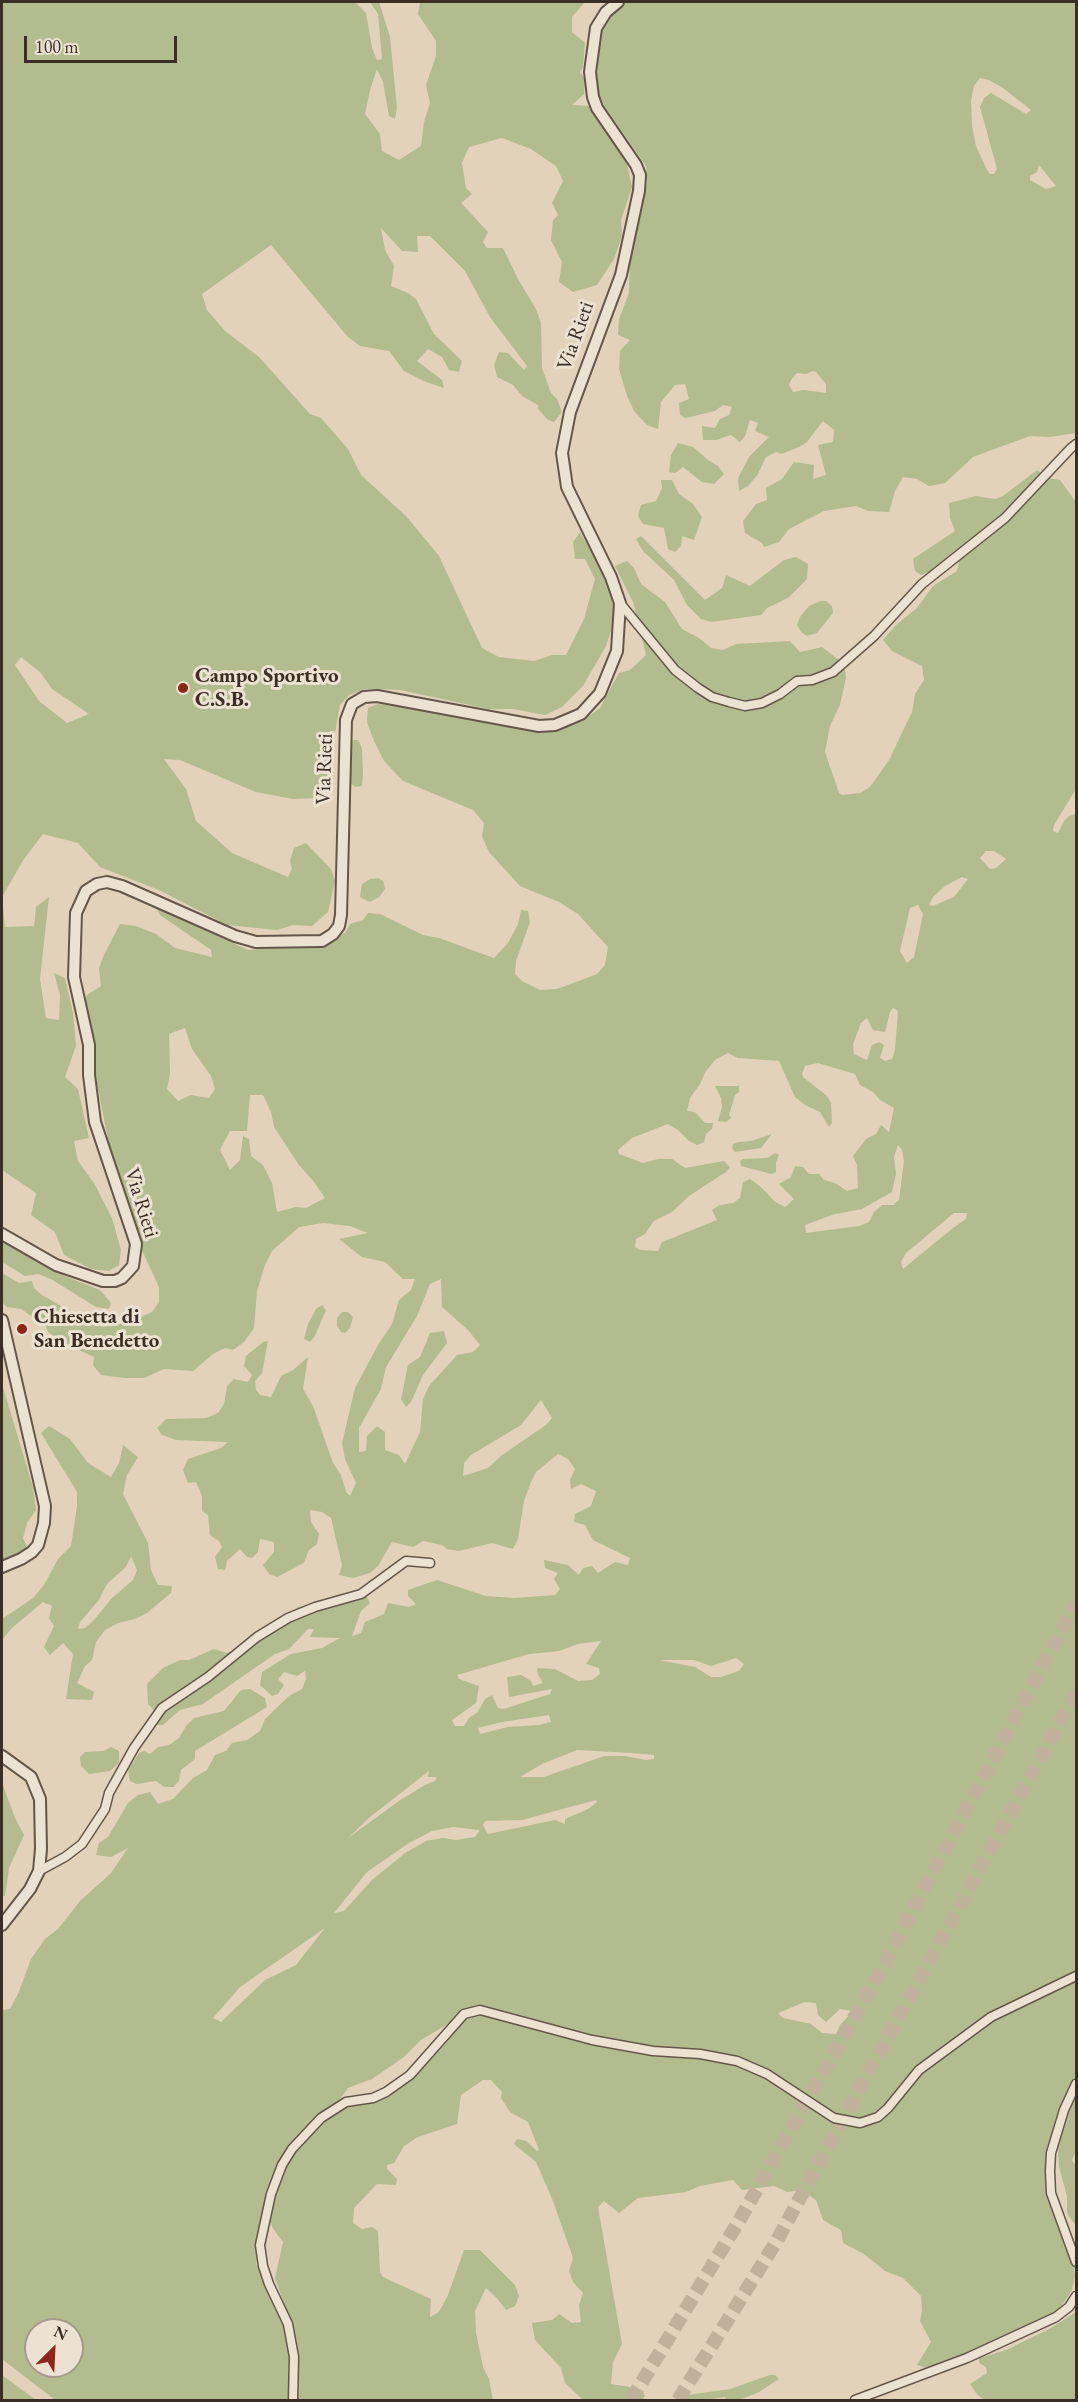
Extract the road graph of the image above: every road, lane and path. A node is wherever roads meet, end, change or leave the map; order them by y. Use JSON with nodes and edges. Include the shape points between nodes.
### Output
{"nodes":[{"id":1,"x":618,"y":2,"type":"edge"},
{"id":2,"x":1077,"y":444,"type":"edge"},
{"id":3,"x":620,"y":603,"type":"junction"},
{"id":4,"x":2,"y":1234,"type":"edge"},
{"id":5,"x":2,"y":1320,"type":"edge"},
{"id":6,"x":430,"y":1563,"type":"dead end"},
{"id":7,"x":2,"y":1567,"type":"edge"},
{"id":8,"x":2,"y":1756,"type":"edge"},
{"id":9,"x":39,"y":1871,"type":"junction"},
{"id":10,"x":2,"y":1925,"type":"edge"},
{"id":11,"x":1077,"y":1976,"type":"edge"},
{"id":12,"x":1077,"y":2084,"type":"edge"},
{"id":13,"x":1077,"y":2262,"type":"edge"},
{"id":14,"x":1077,"y":2296,"type":"edge"},
{"id":15,"x":293,"y":2400,"type":"edge"},
{"id":16,"x":855,"y":2400,"type":"edge"}],
"edges":[{"from":1,"to":3,"type":"street","name":"Via Rieti","via":[[596,28],[591,80],[597,108],[636,165],[639,191],[621,275],[570,412],[562,453],[567,487]]},
{"from":2,"to":3,"type":"street","via":[[1005,518],[922,584],[874,636],[833,672],[797,681],[762,703],[745,706],[712,697],[698,688],[675,670]]},
{"from":3,"to":4,"type":"street","name":"Via Rieti","via":[[616,651],[600,693],[581,714],[565,722],[539,726],[377,696],[364,697],[352,704],[346,720],[341,915],[339,926],[322,941],[256,942],[122,886],[107,882],[86,891],[76,913],[74,977],[89,1045],[95,1122],[136,1244],[133,1266],[122,1278],[103,1281],[56,1264]]},
{"from":5,"to":7,"type":"street","via":[[45,1506],[38,1545],[26,1556]]},
{"from":6,"to":9,"type":"street","via":[[406,1561],[361,1594],[288,1618],[257,1636],[208,1677],[162,1708],[134,1748],[109,1793],[105,1809],[82,1844]]},
{"from":8,"to":9,"type":"street","via":[[31,1778],[40,1798]]},
{"from":9,"to":10,"type":"street"},
{"from":11,"to":15,"type":"street","via":[[981,2024],[919,2070],[879,2117],[860,2124],[834,2118],[767,2074],[737,2061],[592,2040],[480,2010],[464,2014],[404,2080],[373,2098],[346,2102],[321,2118],[282,2165],[271,2194],[260,2246],[266,2275],[288,2324],[294,2357]]},
{"from":12,"to":13,"type":"street","via":[[1064,2110],[1051,2153],[1050,2171],[1051,2193]]},
{"from":14,"to":16,"type":"street","via":[[1056,2318],[967,2358]]}]}
